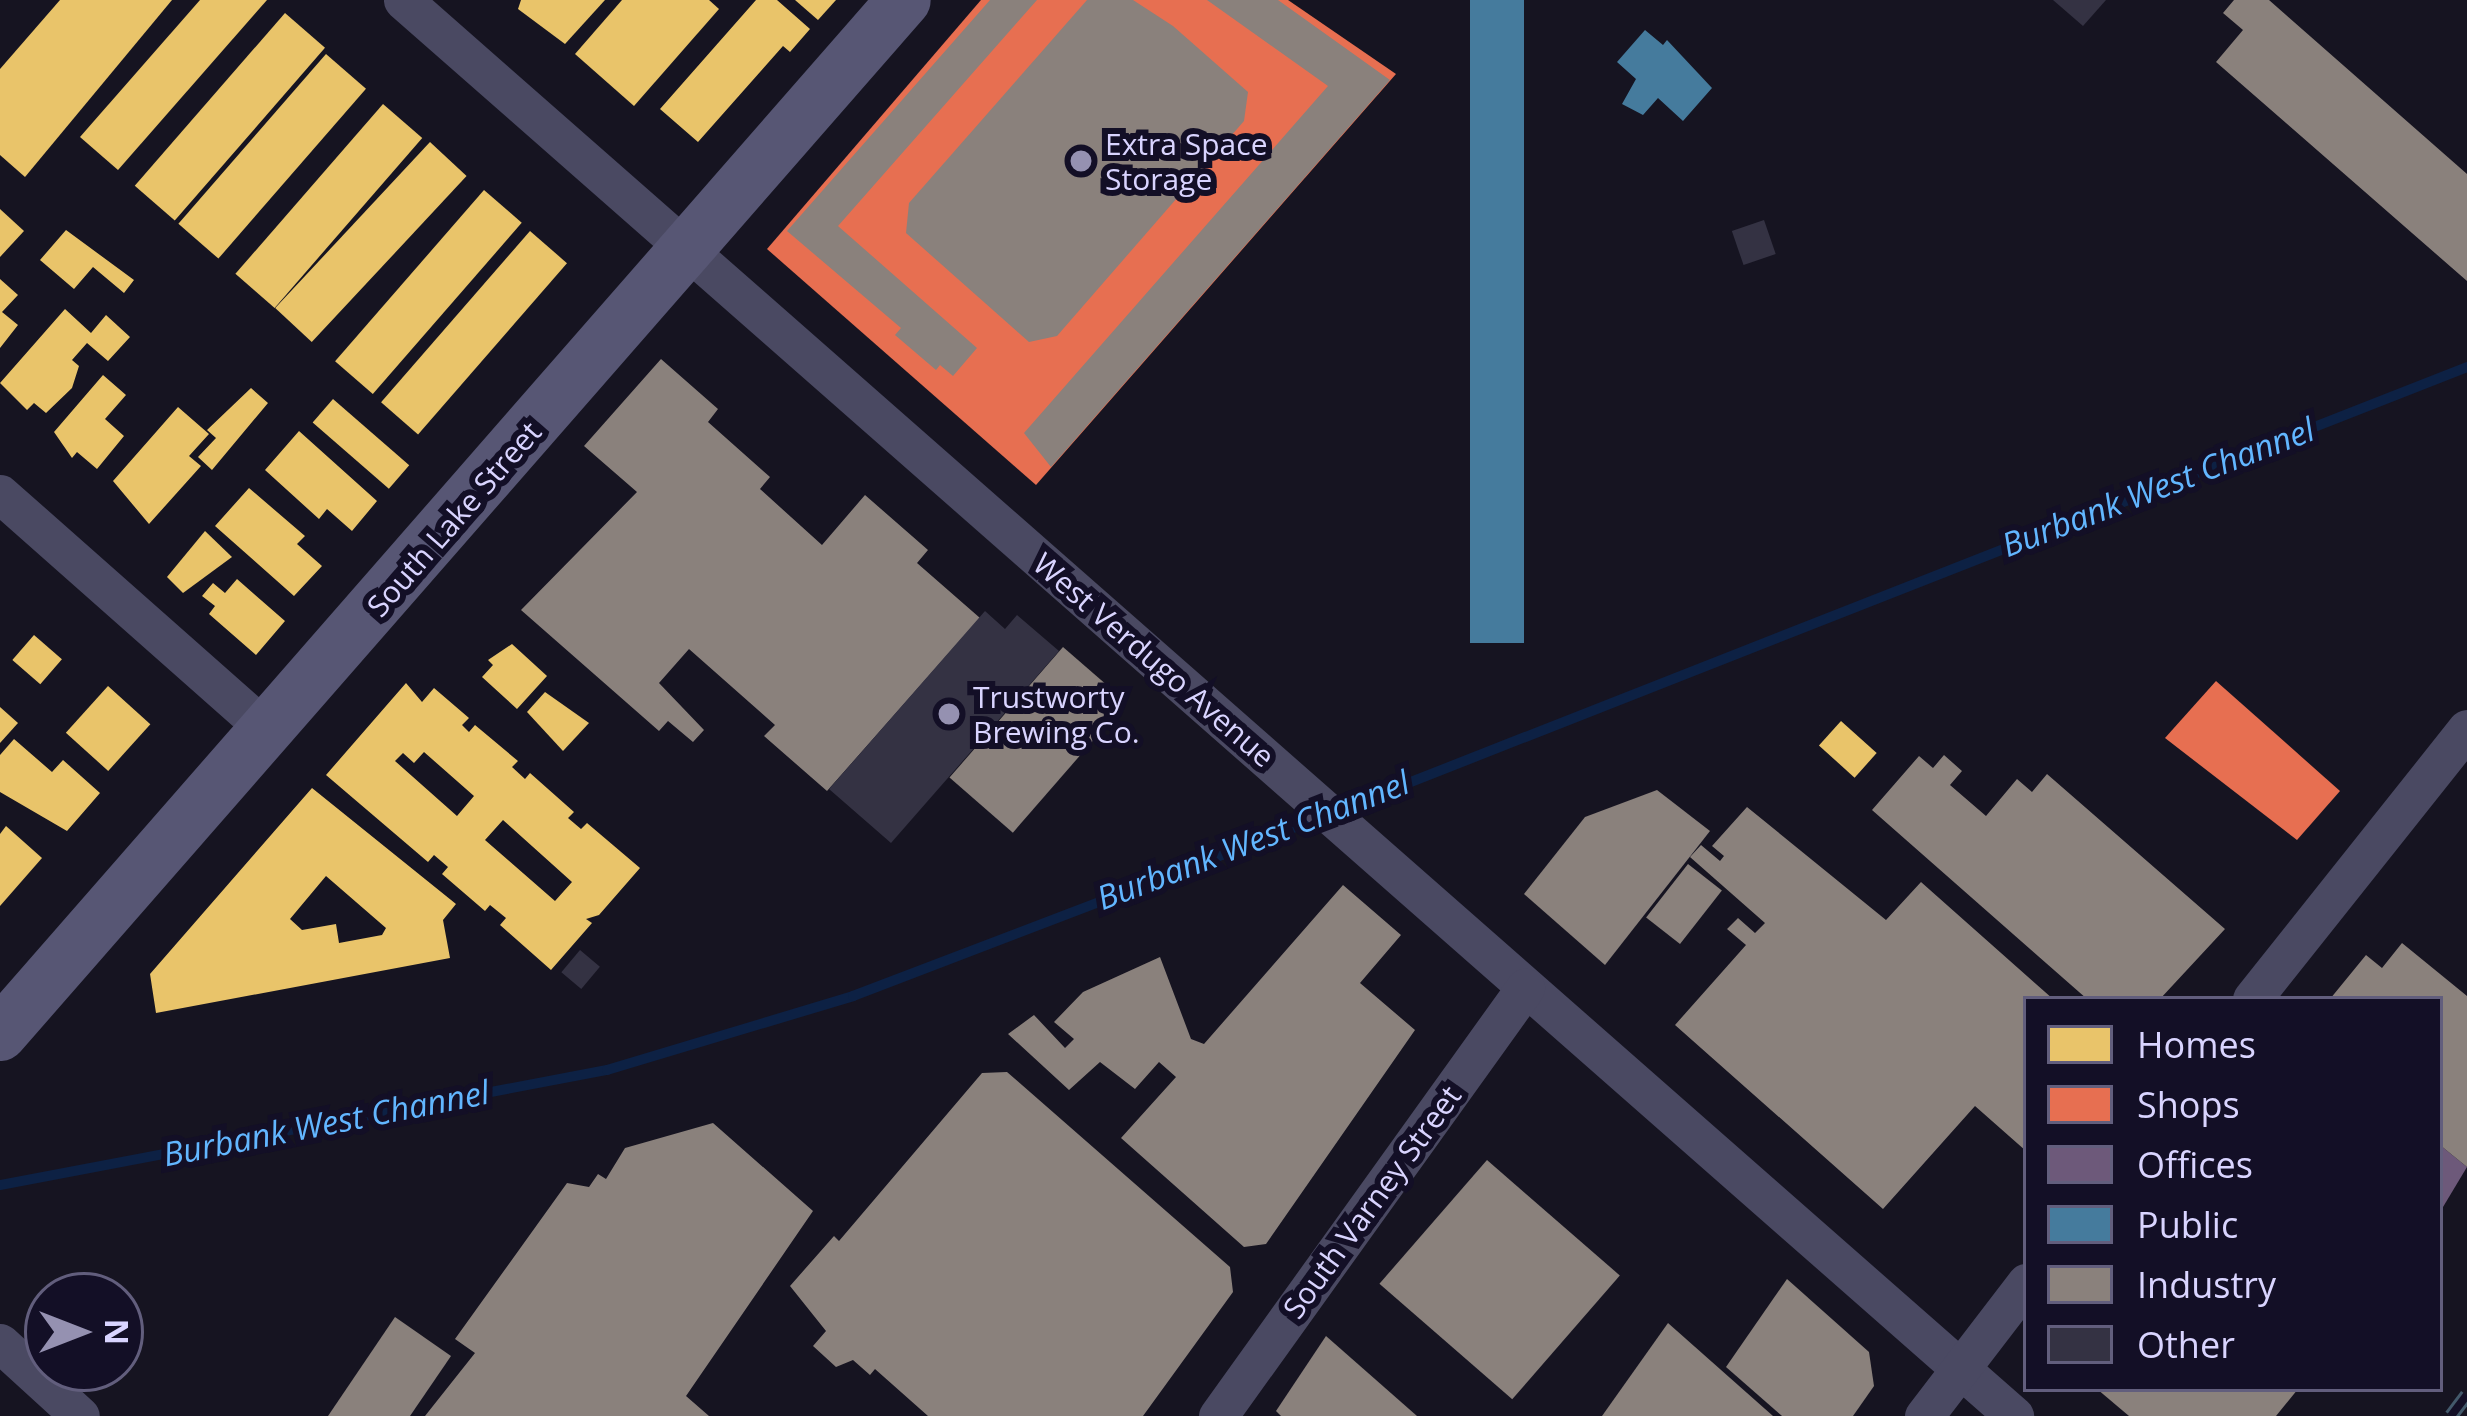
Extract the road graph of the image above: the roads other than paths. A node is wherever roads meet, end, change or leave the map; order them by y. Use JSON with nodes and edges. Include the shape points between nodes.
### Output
{"nodes":[{"id":1,"x":403,"y":0,"type":"edge"},
{"id":2,"x":904,"y":0,"type":"edge"},
{"id":3,"x":688,"y":254,"type":"junction"},
{"id":4,"x":0,"y":494,"type":"edge"},
{"id":5,"x":2467,"y":729,"type":"edge"},
{"id":6,"x":268,"y":731,"type":"junction"},
{"id":7,"x":1526,"y":988,"type":"junction"},
{"id":8,"x":2254,"y":996,"type":"edge"},
{"id":9,"x":0,"y":1034,"type":"edge"},
{"id":10,"x":2023,"y":1287,"type":"edge"},
{"id":11,"x":0,"y":1343,"type":"edge"},
{"id":12,"x":1958,"y":1368,"type":"junction"},
{"id":13,"x":80,"y":1416,"type":"edge"},
{"id":14,"x":1218,"y":1416,"type":"edge"},
{"id":15,"x":1924,"y":1416,"type":"edge"},
{"id":16,"x":2014,"y":1416,"type":"edge"}],
"edges":[{"from":1,"to":3,"type":"street","name":"West Verdugo Avenue"},
{"from":2,"to":3,"type":"street","name":"South Lake Street"},
{"from":3,"to":6,"type":"street","name":"South Lake Street"},
{"from":3,"to":7,"type":"street","name":"West Verdugo Avenue"},
{"from":4,"to":6,"type":"street"},
{"from":5,"to":8,"type":"street"},
{"from":6,"to":9,"type":"street","name":"South Lake Street"},
{"from":7,"to":12,"type":"street","name":"West Verdugo Avenue"},
{"from":7,"to":14,"type":"street","name":"South Varney Street"},
{"from":10,"to":12,"type":"street"},
{"from":11,"to":13,"type":"street"},
{"from":12,"to":15,"type":"street"},
{"from":12,"to":16,"type":"street","name":"West Verdugo Avenue"}]}
